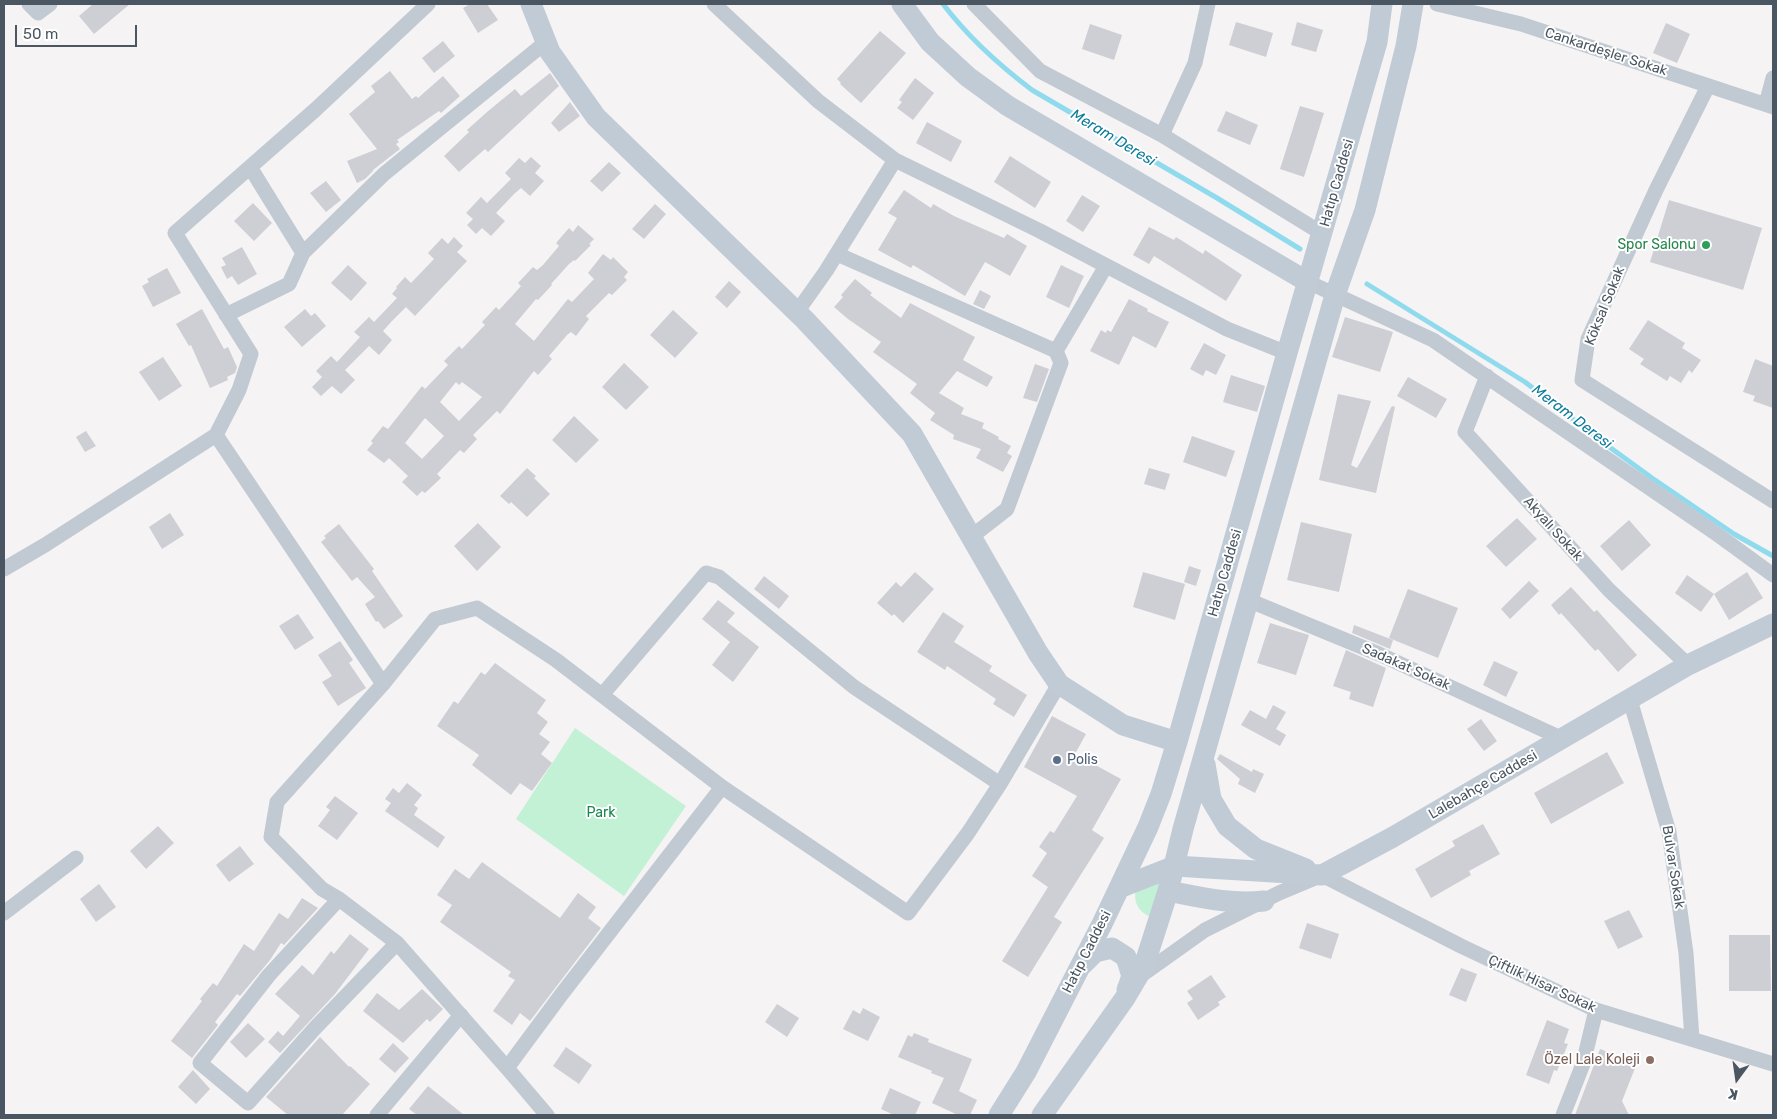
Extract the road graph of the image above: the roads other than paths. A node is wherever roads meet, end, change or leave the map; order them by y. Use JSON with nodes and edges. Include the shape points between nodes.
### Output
{"nodes":[{"id":1,"x":29,"y":4,"type":"edge"},
{"id":2,"x":50,"y":4,"type":"edge"},
{"id":3,"x":428,"y":4,"type":"edge"},
{"id":4,"x":532,"y":4,"type":"edge"},
{"id":5,"x":714,"y":4,"type":"edge"},
{"id":6,"x":902,"y":4,"type":"edge"},
{"id":7,"x":974,"y":4,"type":"edge"},
{"id":8,"x":1208,"y":4,"type":"edge"},
{"id":9,"x":1382,"y":4,"type":"edge"},
{"id":10,"x":1413,"y":4,"type":"edge"},
{"id":11,"x":1437,"y":4,"type":"edge"},
{"id":12,"x":546,"y":42,"type":"junction"},
{"id":13,"x":1773,"y":78,"type":"edge"},
{"id":14,"x":1708,"y":86,"type":"junction"},
{"id":15,"x":1770,"y":106,"type":"edge"},
{"id":16,"x":1162,"y":135,"type":"junction"},
{"id":17,"x":895,"y":160,"type":"junction"},
{"id":18,"x":250,"y":167,"type":"junction"},
{"id":19,"x":1323,"y":234,"type":"junction"},
{"id":20,"x":304,"y":253,"type":"junction"},
{"id":21,"x":837,"y":254,"type":"junction"},
{"id":22,"x":1106,"y":266,"type":"junction"},
{"id":23,"x":1308,"y":282,"type":"junction"},
{"id":24,"x":1335,"y":295,"type":"junction"},
{"id":25,"x":797,"y":312,"type":"junction"},
{"id":26,"x":226,"y":315,"type":"junction"},
{"id":27,"x":1056,"y":351,"type":"junction"},
{"id":28,"x":1287,"y":352,"type":"junction"},
{"id":29,"x":1487,"y":376,"type":"junction"},
{"id":30,"x":216,"y":435,"type":"junction"},
{"id":31,"x":1773,"y":501,"type":"edge"},
{"id":32,"x":971,"y":537,"type":"junction"},
{"id":33,"x":4,"y":569,"type":"edge"},
{"id":34,"x":1773,"y":575,"type":"edge"},
{"id":35,"x":1248,"y":600,"type":"junction"},
{"id":36,"x":1773,"y":624,"type":"edge"},
{"id":37,"x":1688,"y":665,"type":"junction"},
{"id":38,"x":384,"y":684,"type":"junction"},
{"id":39,"x":1058,"y":684,"type":"junction"},
{"id":40,"x":602,"y":695,"type":"junction"},
{"id":41,"x":1630,"y":700,"type":"junction"},
{"id":42,"x":1563,"y":739,"type":"junction"},
{"id":43,"x":1177,"y":742,"type":"junction"},
{"id":44,"x":1204,"y":758,"type":"junction"},
{"id":45,"x":1000,"y":784,"type":"junction"},
{"id":46,"x":722,"y":787,"type":"junction"},
{"id":47,"x":76,"y":858,"type":"dead end"},
{"id":48,"x":1175,"y":866,"type":"junction"},
{"id":49,"x":1322,"y":875,"type":"junction"},
{"id":50,"x":1119,"y":888,"type":"junction"},
{"id":51,"x":1168,"y":891,"type":"junction"},
{"id":52,"x":339,"y":899,"type":"junction"},
{"id":53,"x":1264,"y":901,"type":"junction"},
{"id":54,"x":4,"y":913,"type":"edge"},
{"id":55,"x":398,"y":943,"type":"junction"},
{"id":56,"x":1079,"y":968,"type":"junction"},
{"id":57,"x":1130,"y":989,"type":"junction"},
{"id":58,"x":1596,"y":1010,"type":"junction"},
{"id":59,"x":461,"y":1015,"type":"junction"},
{"id":60,"x":1692,"y":1039,"type":"junction"},
{"id":61,"x":1773,"y":1064,"type":"edge"},
{"id":62,"x":507,"y":1068,"type":"junction"},
{"id":63,"x":253,"y":1109,"type":"edge"},
{"id":64,"x":377,"y":1115,"type":"edge"},
{"id":65,"x":547,"y":1115,"type":"edge"},
{"id":66,"x":999,"y":1115,"type":"edge"},
{"id":67,"x":1042,"y":1115,"type":"edge"},
{"id":68,"x":1563,"y":1115,"type":"edge"}],
"edges":[{"from":1,"to":2,"type":"street","via":[[38,13]]},
{"from":3,"to":18,"type":"street"},
{"from":4,"to":12,"type":"main road"},
{"from":5,"to":17,"type":"street","via":[[818,101]]},
{"from":6,"to":23,"type":"main road","via":[[930,42],[968,77],[1008,106]]},
{"from":7,"to":16,"type":"street","via":[[1040,70]]},
{"from":8,"to":16,"type":"street","via":[[1195,63]]},
{"from":9,"to":19,"type":"main road","name":"Hatıp Caddesi","via":[[1378,42]]},
{"from":10,"to":24,"type":"main road","via":[[1406,46],[1365,210]]},
{"from":11,"to":14,"type":"street","name":"Cankardeşler Sokak","via":[[1521,24]]},
{"from":12,"to":20,"type":"street","via":[[384,174]]},
{"from":12,"to":25,"type":"main road","via":[[596,117]]},
{"from":13,"to":15,"type":"street"},
{"from":14,"to":15,"type":"street","name":"Cankardeşler Sokak"},
{"from":14,"to":31,"type":"street","name":"Köksal Sokak","via":[[1588,339],[1582,380]]},
{"from":16,"to":19,"type":"street"},
{"from":17,"to":21,"type":"street"},
{"from":17,"to":22,"type":"street"},
{"from":18,"to":20,"type":"street"},
{"from":18,"to":26,"type":"street","via":[[175,233]]},
{"from":19,"to":23,"type":"main road","name":"Hatıp Caddesi"},
{"from":20,"to":26,"type":"street","via":[[289,284]]},
{"from":21,"to":25,"type":"street"},
{"from":21,"to":27,"type":"street"},
{"from":22,"to":27,"type":"street"},
{"from":22,"to":28,"type":"street","via":[[1227,329]]},
{"from":23,"to":24,"type":"street"},
{"from":23,"to":28,"type":"main road","name":"Hatıp Caddesi"},
{"from":24,"to":29,"type":"street","via":[[1433,340]]},
{"from":24,"to":35,"type":"main road"},
{"from":25,"to":32,"type":"main road","via":[[912,434]]},
{"from":26,"to":30,"type":"street","via":[[251,354]]},
{"from":27,"to":32,"type":"street","via":[[1061,363],[1008,509]]},
{"from":28,"to":43,"type":"main road","name":"Hatıp Caddesi"},
{"from":29,"to":34,"type":"street"},
{"from":29,"to":37,"type":"street","name":"Akyalı Sokak","via":[[1465,432],[1609,590]]},
{"from":30,"to":33,"type":"street"},
{"from":30,"to":38,"type":"street"},
{"from":32,"to":39,"type":"main road"},
{"from":35,"to":42,"type":"street","name":"Sadakat Sokak","via":[[1379,654]]},
{"from":35,"to":44,"type":"main road"},
{"from":36,"to":37,"type":"main road","name":"Lalebahçe Caddesi"},
{"from":37,"to":41,"type":"main road","name":"Lalebahçe Caddesi"},
{"from":38,"to":40,"type":"street","via":[[435,619],[477,608]]},
{"from":38,"to":52,"type":"street","via":[[278,802],[271,837],[322,889]]},
{"from":39,"to":43,"type":"main road","via":[[1123,725]]},
{"from":39,"to":45,"type":"street"},
{"from":40,"to":45,"type":"street","via":[[706,573],[719,577],[854,687]]},
{"from":40,"to":46,"type":"street"},
{"from":41,"to":42,"type":"main road","name":"Lalebahçe Caddesi"},
{"from":41,"to":60,"type":"street","name":"Bulvar Sokak","via":[[1669,832],[1686,953]]},
{"from":42,"to":49,"type":"main road","name":"Lalebahçe Caddesi"},
{"from":43,"to":50,"type":"main road","name":"Hatıp Caddesi","via":[[1161,794]]},
{"from":44,"to":48,"type":"main road"},
{"from":44,"to":49,"type":"main road","via":[[1211,799],[1227,826],[1256,849]]},
{"from":45,"to":46,"type":"street","via":[[908,913]]},
{"from":46,"to":62,"type":"street"},
{"from":47,"to":54,"type":"street"},
{"from":48,"to":49,"type":"main road"},
{"from":48,"to":50,"type":"main road"},
{"from":48,"to":51,"type":"main road"},
{"from":49,"to":53,"type":"street"},
{"from":49,"to":58,"type":"street","name":"Çiftlik Hisar Sokak"},
{"from":50,"to":56,"type":"main road","name":"Hatıp Caddesi"},
{"from":51,"to":53,"type":"main road","via":[[1213,900]]},
{"from":51,"to":57,"type":"main road","via":[[1144,966]]},
{"from":52,"to":55,"type":"street"},
{"from":52,"to":63,"type":"street","via":[[269,975],[200,1063]]},
{"from":53,"to":57,"type":"street","via":[[1205,930]]},
{"from":55,"to":59,"type":"street"},
{"from":55,"to":63,"type":"street","via":[[315,1028]]},
{"from":56,"to":57,"type":"main road","via":[[1096,952],[1112,948],[1126,957],[1132,976]]},
{"from":56,"to":66,"type":"main road","name":"Hatıp Caddesi","via":[[1026,1072]]},
{"from":57,"to":67,"type":"main road"},
{"from":58,"to":60,"type":"street","name":"Çiftlik Hisar Sokak"},
{"from":58,"to":68,"type":"street","via":[[1583,1064]]},
{"from":59,"to":62,"type":"street"},
{"from":59,"to":64,"type":"street"},
{"from":60,"to":61,"type":"street","name":"Çiftlik Hisar Sokak"},
{"from":62,"to":65,"type":"street"}]}
